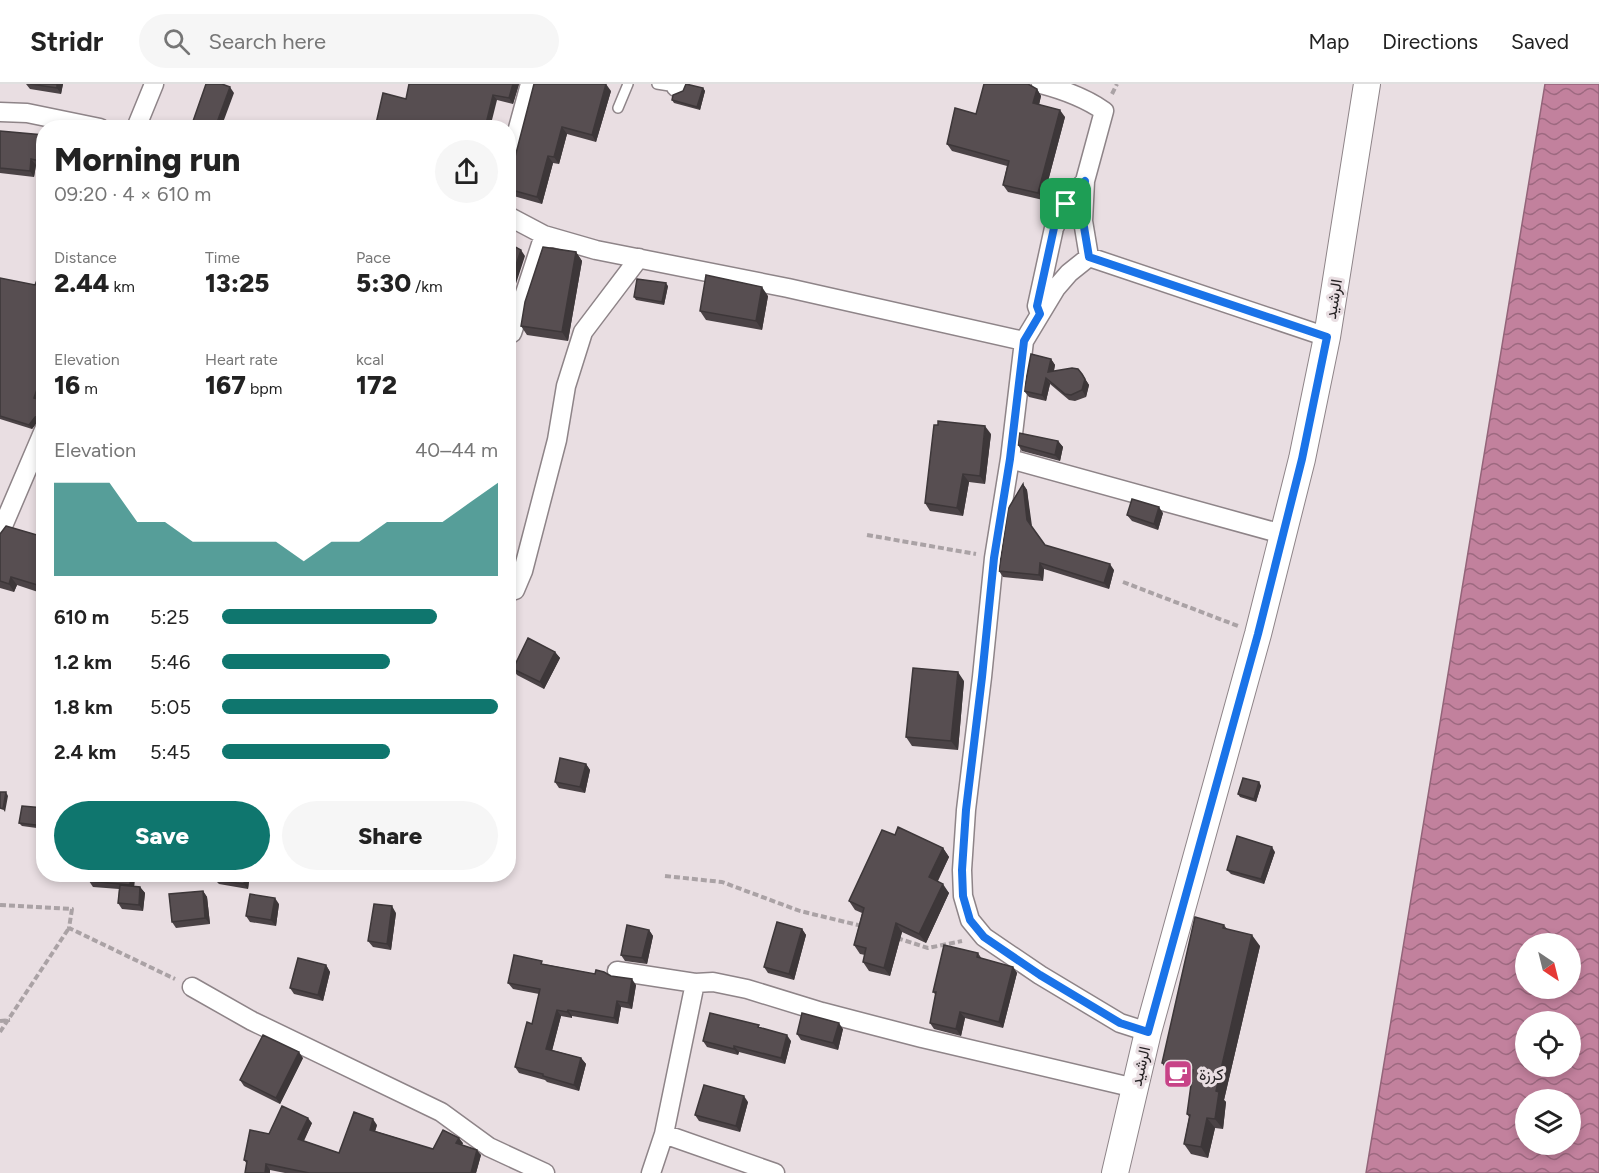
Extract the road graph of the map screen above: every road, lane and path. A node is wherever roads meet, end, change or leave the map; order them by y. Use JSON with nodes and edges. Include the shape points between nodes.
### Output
{"nodes":[{"id":1,"x":154,"y":84,"type":"edge"},
{"id":2,"x":530,"y":84,"type":"edge"},
{"id":3,"x":628,"y":84,"type":"edge"},
{"id":4,"x":657,"y":84,"type":"edge"},
{"id":5,"x":1041,"y":84,"type":"edge"},
{"id":6,"x":1366,"y":84,"type":"edge"},
{"id":7,"x":677,"y":86,"type":"edge"},
{"id":8,"x":618,"y":108,"type":"dead end"},
{"id":9,"x":0,"y":112,"type":"edge"},
{"id":10,"x":61,"y":120,"type":"edge"},
{"id":11,"x":139,"y":120,"type":"edge"},
{"id":12,"x":516,"y":136,"type":"edge"},
{"id":13,"x":1085,"y":181,"type":"junction"},
{"id":14,"x":516,"y":220,"type":"edge"},
{"id":15,"x":544,"y":235,"type":"junction"},
{"id":16,"x":1089,"y":257,"type":"junction"},
{"id":17,"x":639,"y":258,"type":"junction"},
{"id":18,"x":1040,"y":314,"type":"junction"},
{"id":19,"x":516,"y":321,"type":"edge"},
{"id":20,"x":1327,"y":337,"type":"junction"},
{"id":21,"x":1024,"y":341,"type":"junction"},
{"id":22,"x":36,"y":449,"type":"edge"},
{"id":23,"x":1010,"y":459,"type":"junction"},
{"id":24,"x":0,"y":533,"type":"edge"},
{"id":25,"x":1282,"y":534,"type":"junction"},
{"id":26,"x":867,"y":535,"type":"dead end"},
{"id":27,"x":994,"y":558,"type":"junction"},
{"id":28,"x":1123,"y":582,"type":"dead end"},
{"id":29,"x":516,"y":588,"type":"edge"},
{"id":30,"x":1258,"y":634,"type":"junction"},
{"id":31,"x":665,"y":876,"type":"dead end"},
{"id":32,"x":0,"y":905,"type":"edge"},
{"id":33,"x":864,"y":926,"type":"edge"},
{"id":34,"x":69,"y":928,"type":"junction"},
{"id":35,"x":896,"y":937,"type":"edge"},
{"id":36,"x":984,"y":937,"type":"junction"},
{"id":37,"x":617,"y":971,"type":"dead end"},
{"id":38,"x":695,"y":983,"type":"junction"},
{"id":39,"x":192,"y":987,"type":"joint"},
{"id":40,"x":10,"y":1020,"type":"junction"},
{"id":41,"x":0,"y":1021,"type":"edge"},
{"id":42,"x":0,"y":1032,"type":"edge"},
{"id":43,"x":1148,"y":1032,"type":"junction"},
{"id":44,"x":1135,"y":1088,"type":"junction"},
{"id":45,"x":664,"y":1134,"type":"junction"},
{"id":46,"x":545,"y":1173,"type":"edge"},
{"id":47,"x":651,"y":1173,"type":"edge"},
{"id":48,"x":775,"y":1173,"type":"edge"},
{"id":49,"x":1115,"y":1173,"type":"edge"}],
"edges":[{"from":1,"to":11,"type":"street"},
{"from":2,"to":12,"type":"street"},
{"from":3,"to":8,"type":"lane"},
{"from":4,"to":7,"type":"lane"},
{"from":5,"to":13,"type":"street","via":[[1088,99],[1104,111]]},
{"from":6,"to":20,"type":"main road","name":"الرشيد"},
{"from":9,"to":10,"type":"street"},
{"from":13,"to":16,"type":"street","via":[[1083,221]]},
{"from":13,"to":18,"type":"street","via":[[1066,204],[1054,228],[1037,306]]},
{"from":14,"to":15,"type":"street"},
{"from":15,"to":17,"type":"street"},
{"from":15,"to":19,"type":"street"},
{"from":16,"to":18,"type":"street","via":[[1056,288]]},
{"from":16,"to":20,"type":"street"},
{"from":17,"to":21,"type":"street"},
{"from":17,"to":29,"type":"street","via":[[583,332]]},
{"from":18,"to":21,"type":"street"},
{"from":20,"to":25,"type":"main road","name":"الرشيد"},
{"from":21,"to":23,"type":"street"},
{"from":22,"to":24,"type":"street"},
{"from":23,"to":25,"type":"street"},
{"from":23,"to":27,"type":"street"},
{"from":25,"to":30,"type":"main road","name":"الرشيد"},
{"from":26,"to":27,"type":"path"},
{"from":27,"to":36,"type":"street","via":[[962,870],[963,896],[970,920]]},
{"from":28,"to":30,"type":"path"},
{"from":30,"to":43,"type":"main road","name":"الرشيد"},
{"from":31,"to":33,"type":"path","via":[[722,882],[800,911]]},
{"from":32,"to":34,"type":"path","via":[[72,909]]},
{"from":34,"to":39,"type":"path"},
{"from":34,"to":40,"type":"path"},
{"from":35,"to":36,"type":"path","via":[[928,948]]},
{"from":36,"to":43,"type":"street","via":[[1120,1023]]},
{"from":37,"to":38,"type":"street"},
{"from":38,"to":44,"type":"street","via":[[713,982],[747,989],[922,1038]]},
{"from":38,"to":45,"type":"street"},
{"from":39,"to":46,"type":"street","via":[[252,1021],[441,1112],[489,1148]]},
{"from":40,"to":41,"type":"path"},
{"from":40,"to":42,"type":"path"},
{"from":43,"to":44,"type":"main road","name":"الرشيد"},
{"from":44,"to":49,"type":"main road","name":"الرشيد"},
{"from":45,"to":47,"type":"street"},
{"from":45,"to":48,"type":"street"}]}
